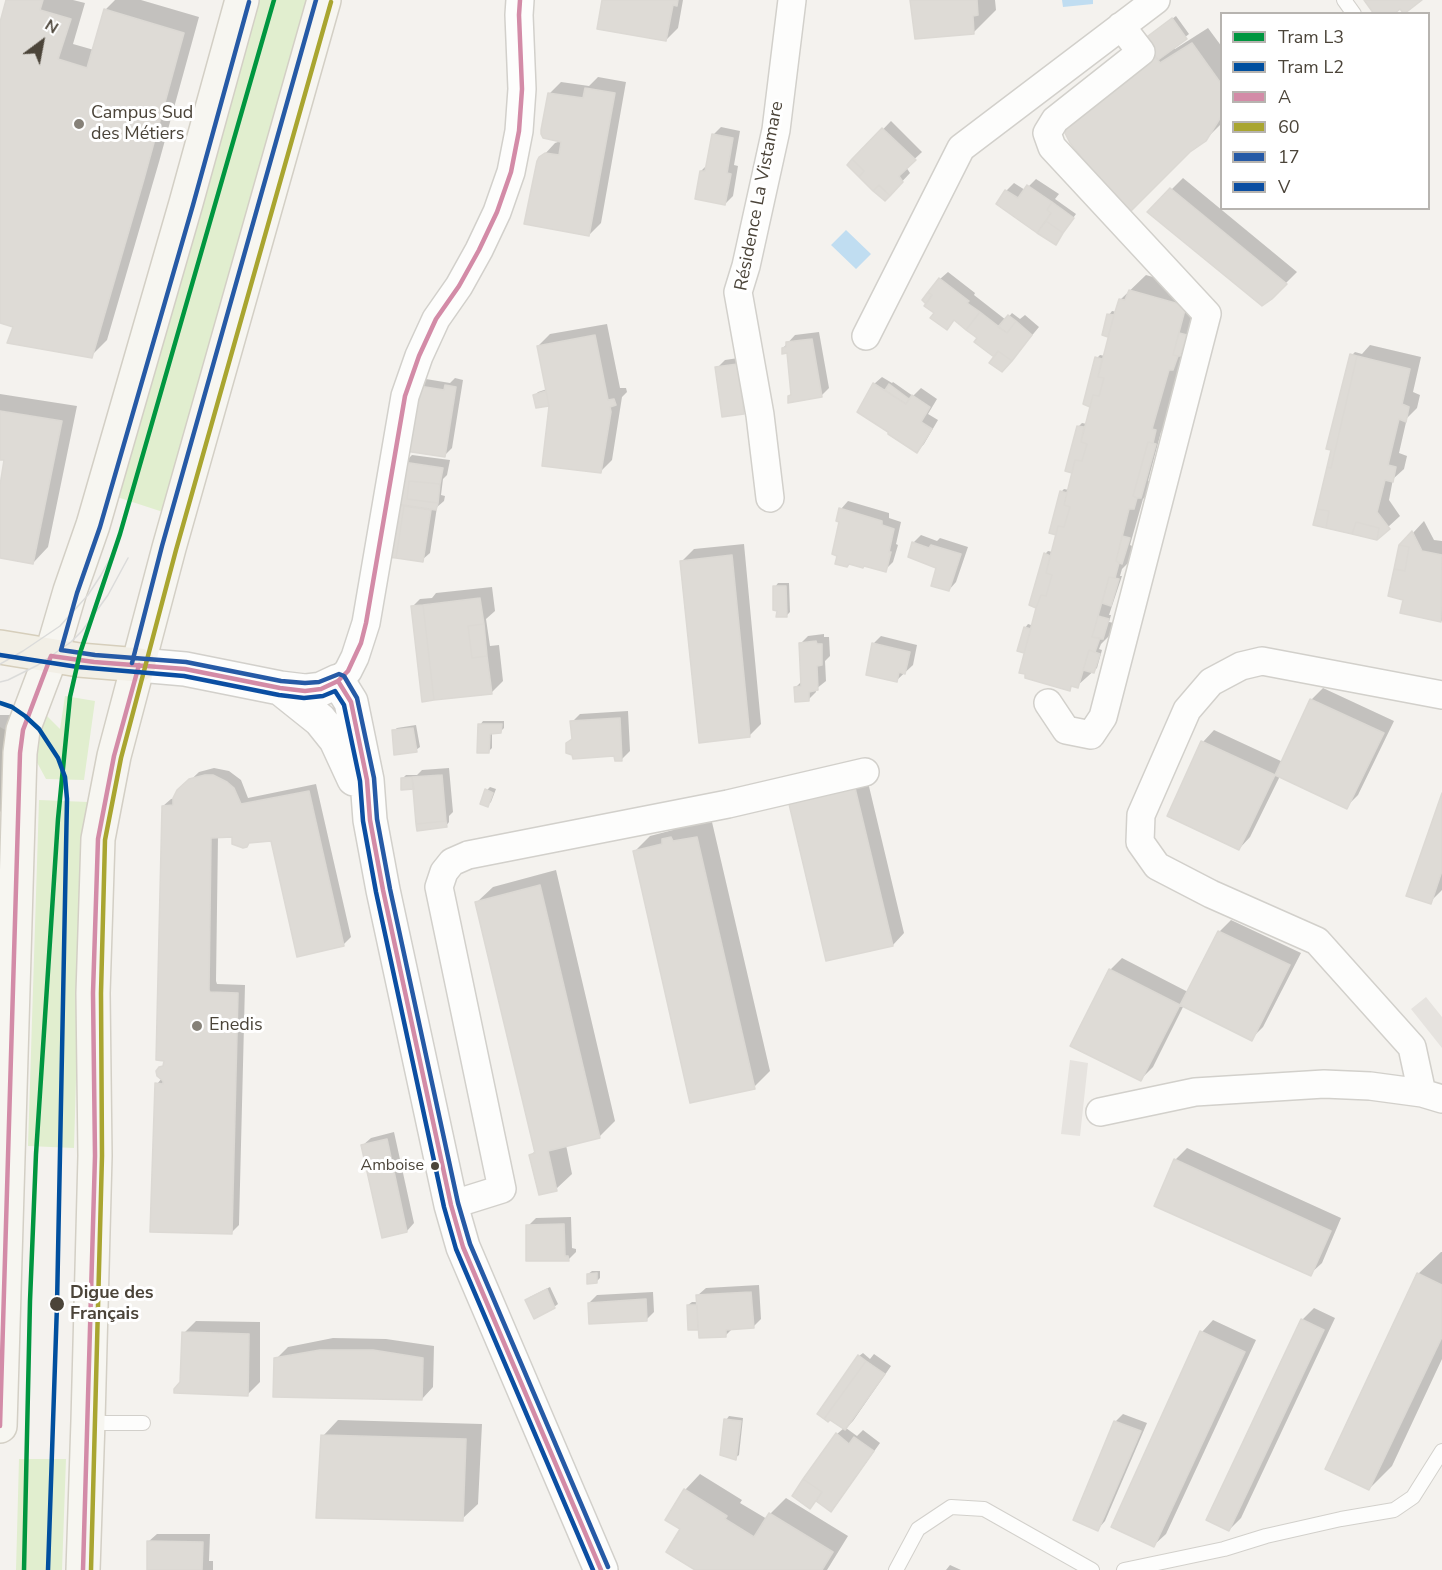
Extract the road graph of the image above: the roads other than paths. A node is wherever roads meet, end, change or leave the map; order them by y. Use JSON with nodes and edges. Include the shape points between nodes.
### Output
{"nodes":[{"id":1,"x":242,"y":0,"type":"edge"},
{"id":2,"x":324,"y":0,"type":"edge"},
{"id":3,"x":520,"y":0,"type":"edge"},
{"id":4,"x":792,"y":0,"type":"edge"},
{"id":5,"x":1156,"y":0,"type":"edge"},
{"id":6,"x":1121,"y":26,"type":"junction"},
{"id":7,"x":866,"y":336,"type":"dead end"},
{"id":8,"x":770,"y":498,"type":"dead end"},
{"id":9,"x":0,"y":647,"type":"edge"},
{"id":10,"x":51,"y":656,"type":"junction"},
{"id":11,"x":139,"y":665,"type":"junction"},
{"id":12,"x":338,"y":681,"type":"junction"},
{"id":13,"x":280,"y":688,"type":"junction"},
{"id":14,"x":1442,"y":695,"type":"edge"},
{"id":15,"x":1048,"y":703,"type":"dead end"},
{"id":16,"x":864,"y":772,"type":"dead end"},
{"id":17,"x":370,"y":820,"type":"junction"},
{"id":18,"x":1432,"y":1096,"type":"edge"},
{"id":19,"x":5,"y":1101,"type":"edge"},
{"id":20,"x":1100,"y":1112,"type":"dead end"},
{"id":21,"x":451,"y":1205,"type":"junction"},
{"id":22,"x":88,"y":1421,"type":"junction"},
{"id":23,"x":143,"y":1423,"type":"dead end"},
{"id":24,"x":0,"y":1426,"type":"edge"},
{"id":25,"x":1442,"y":1451,"type":"edge"},
{"id":26,"x":82,"y":1570,"type":"edge"},
{"id":27,"x":601,"y":1570,"type":"edge"},
{"id":28,"x":896,"y":1570,"type":"edge"},
{"id":29,"x":1092,"y":1570,"type":"edge"},
{"id":30,"x":1124,"y":1570,"type":"edge"}],
"edges":[{"from":1,"to":10,"type":"main road","via":[[93,525]]},
{"from":2,"to":11,"type":"main road"},
{"from":3,"to":12,"type":"street","via":[[522,89],[511,172],[497,213],[459,286],[436,320],[405,396],[366,623],[355,657]]},
{"from":4,"to":8,"type":"street","name":"Résidence La Vistamare","via":[[777,130],[738,292]]},
{"from":5,"to":6,"type":"street"},
{"from":6,"to":7,"type":"street","via":[[961,148]]},
{"from":6,"to":15,"type":"street","via":[[1141,52],[1055,120],[1047,133],[1052,147],[1207,314],[1103,717],[1091,735],[1066,730]]},
{"from":9,"to":10,"type":"main road"},
{"from":10,"to":11,"type":"main road"},
{"from":10,"to":19,"type":"main road","via":[[23,730],[20,753]]},
{"from":11,"to":13,"type":"street"},
{"from":11,"to":22,"type":"main road","via":[[114,756],[98,839]]},
{"from":12,"to":13,"type":"street","via":[[305,691]]},
{"from":12,"to":17,"type":"street","via":[[351,702],[367,780]]},
{"from":13,"to":17,"type":"street","via":[[320,720],[336,740]]},
{"from":14,"to":18,"type":"street","via":[[1262,661],[1241,666],[1211,682],[1187,710],[1141,815],[1140,842],[1157,866],[1317,941],[1412,1047]]},
{"from":16,"to":21,"type":"street","via":[[728,804],[468,855],[452,862],[439,887],[502,1189]]},
{"from":17,"to":21,"type":"street"},
{"from":18,"to":20,"type":"street","via":[[1370,1086],[1324,1084],[1195,1092]]},
{"from":19,"to":24,"type":"main road"},
{"from":21,"to":27,"type":"street","via":[[463,1247]]},
{"from":22,"to":23,"type":"lane"},
{"from":22,"to":26,"type":"main road"},
{"from":25,"to":30,"type":"lane","via":[[1413,1497],[1394,1510]]},
{"from":28,"to":29,"type":"lane","via":[[918,1529],[951,1506],[984,1509]]}]}
